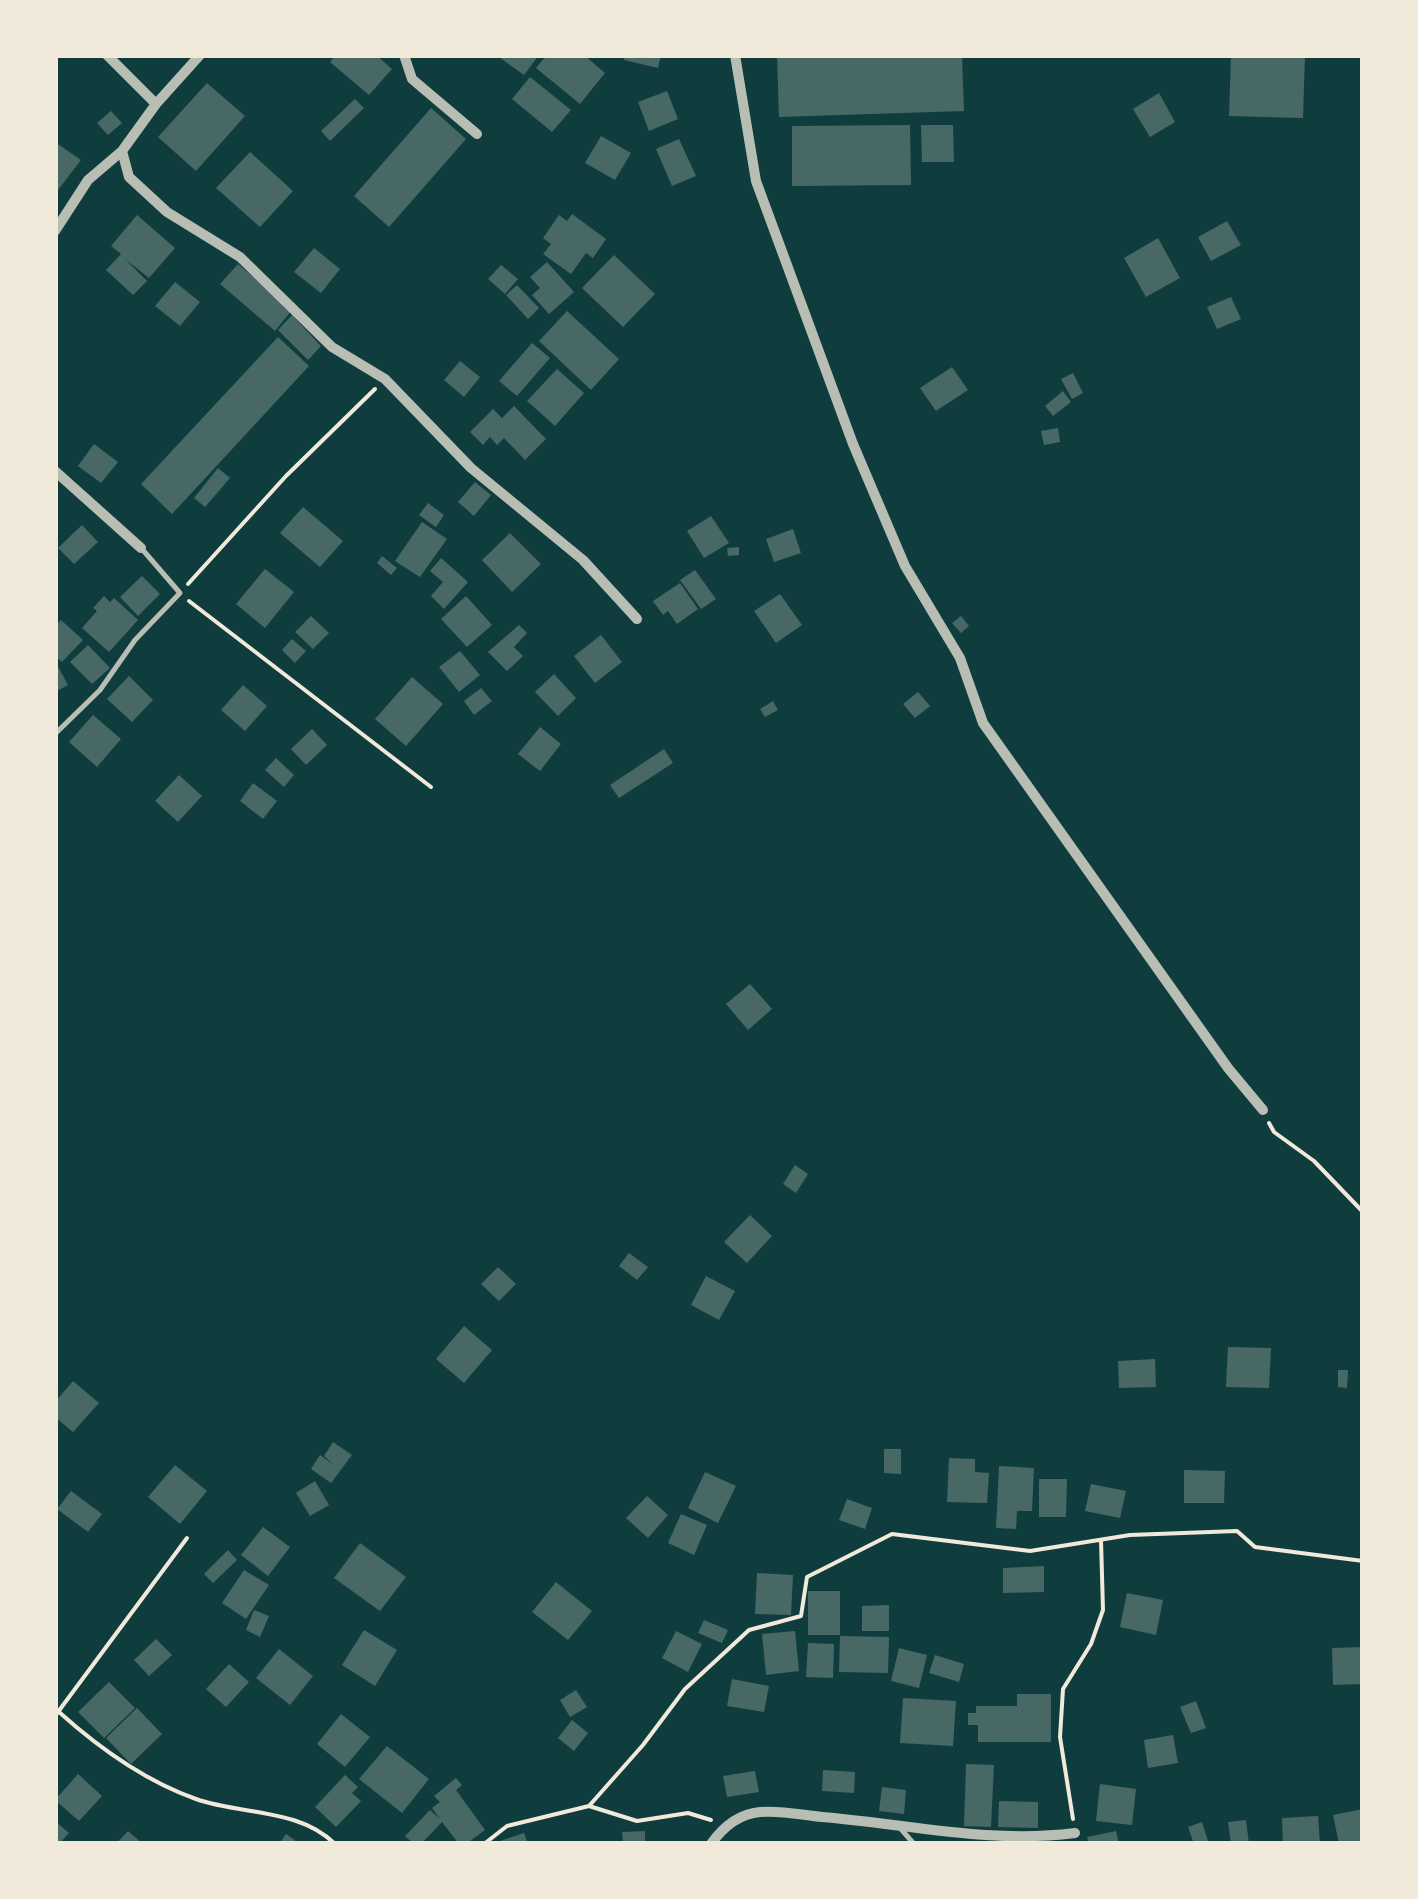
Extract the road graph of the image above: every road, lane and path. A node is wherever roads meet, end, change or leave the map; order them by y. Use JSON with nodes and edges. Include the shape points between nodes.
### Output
{"nodes":[{"id":1,"x":107,"y":55,"type":"edge"},
{"id":2,"x":200,"y":55,"type":"edge"},
{"id":3,"x":404,"y":55,"type":"edge"},
{"id":4,"x":735,"y":55,"type":"edge"},
{"id":5,"x":156,"y":104,"type":"junction"},
{"id":6,"x":478,"y":134,"type":"dead end"},
{"id":7,"x":122,"y":151,"type":"junction"},
{"id":8,"x":55,"y":230,"type":"edge"},
{"id":9,"x":386,"y":379,"type":"junction"},
{"id":10,"x":55,"y":472,"type":"edge"},
{"id":11,"x":141,"y":548,"type":"joint"},
{"id":12,"x":180,"y":593,"type":"junction"},
{"id":13,"x":637,"y":619,"type":"dead end"},
{"id":14,"x":55,"y":734,"type":"edge"},
{"id":15,"x":430,"y":787,"type":"dead end"},
{"id":16,"x":1263,"y":1110,"type":"dead end"},
{"id":17,"x":1274,"y":1132,"type":"dead end"},
{"id":18,"x":1363,"y":1212,"type":"edge"},
{"id":19,"x":188,"y":1538,"type":"dead end"},
{"id":20,"x":1100,"y":1540,"type":"junction"},
{"id":21,"x":1363,"y":1561,"type":"edge"},
{"id":22,"x":57,"y":1714,"type":"edge"},
{"id":23,"x":589,"y":1806,"type":"junction"},
{"id":24,"x":724,"y":1825,"type":"junction"},
{"id":25,"x":899,"y":1827,"type":"junction"},
{"id":26,"x":1075,"y":1833,"type":"joint"},
{"id":27,"x":334,"y":1844,"type":"edge"},
{"id":28,"x":484,"y":1844,"type":"edge"},
{"id":29,"x":710,"y":1844,"type":"edge"},
{"id":30,"x":914,"y":1844,"type":"edge"}],
"edges":[{"from":1,"to":5,"type":"street"},
{"from":2,"to":5,"type":"street"},
{"from":3,"to":6,"type":"street","via":[[412,79]]},
{"from":4,"to":16,"type":"street","via":[[756,181],[853,444],[905,566],[960,658],[982,724]]},
{"from":5,"to":7,"type":"street"},
{"from":7,"to":8,"type":"street","via":[[88,180]]},
{"from":7,"to":9,"type":"street","via":[[129,177],[166,212],[240,257],[332,346]]},
{"from":9,"to":12,"type":"path"},
{"from":9,"to":13,"type":"street","via":[[471,468],[584,560]]},
{"from":10,"to":11,"type":"street"},
{"from":11,"to":12,"type":"lane"},
{"from":12,"to":14,"type":"lane"},
{"from":12,"to":15,"type":"path"},
{"from":17,"to":18,"type":"path","via":[[1314,1161]]},
{"from":19,"to":22,"type":"path"},
{"from":20,"to":21,"type":"path","via":[[1237,1531],[1256,1547]]},
{"from":20,"to":23,"type":"path","via":[[1030,1551],[892,1534],[807,1577],[800,1616],[749,1630],[685,1688]]},
{"from":20,"to":26,"type":"path","via":[[1103,1610],[1063,1688],[1060,1737]]},
{"from":22,"to":27,"type":"path","via":[[104,1752],[197,1800],[281,1815]]},
{"from":23,"to":24,"type":"path","via":[[637,1821],[688,1813]]},
{"from":23,"to":28,"type":"path","via":[[507,1826]]},
{"from":24,"to":25,"type":"street","via":[[759,1812]]},
{"from":24,"to":29,"type":"street"},
{"from":25,"to":26,"type":"street","via":[[955,1835]]},
{"from":25,"to":30,"type":"lane"}]}
